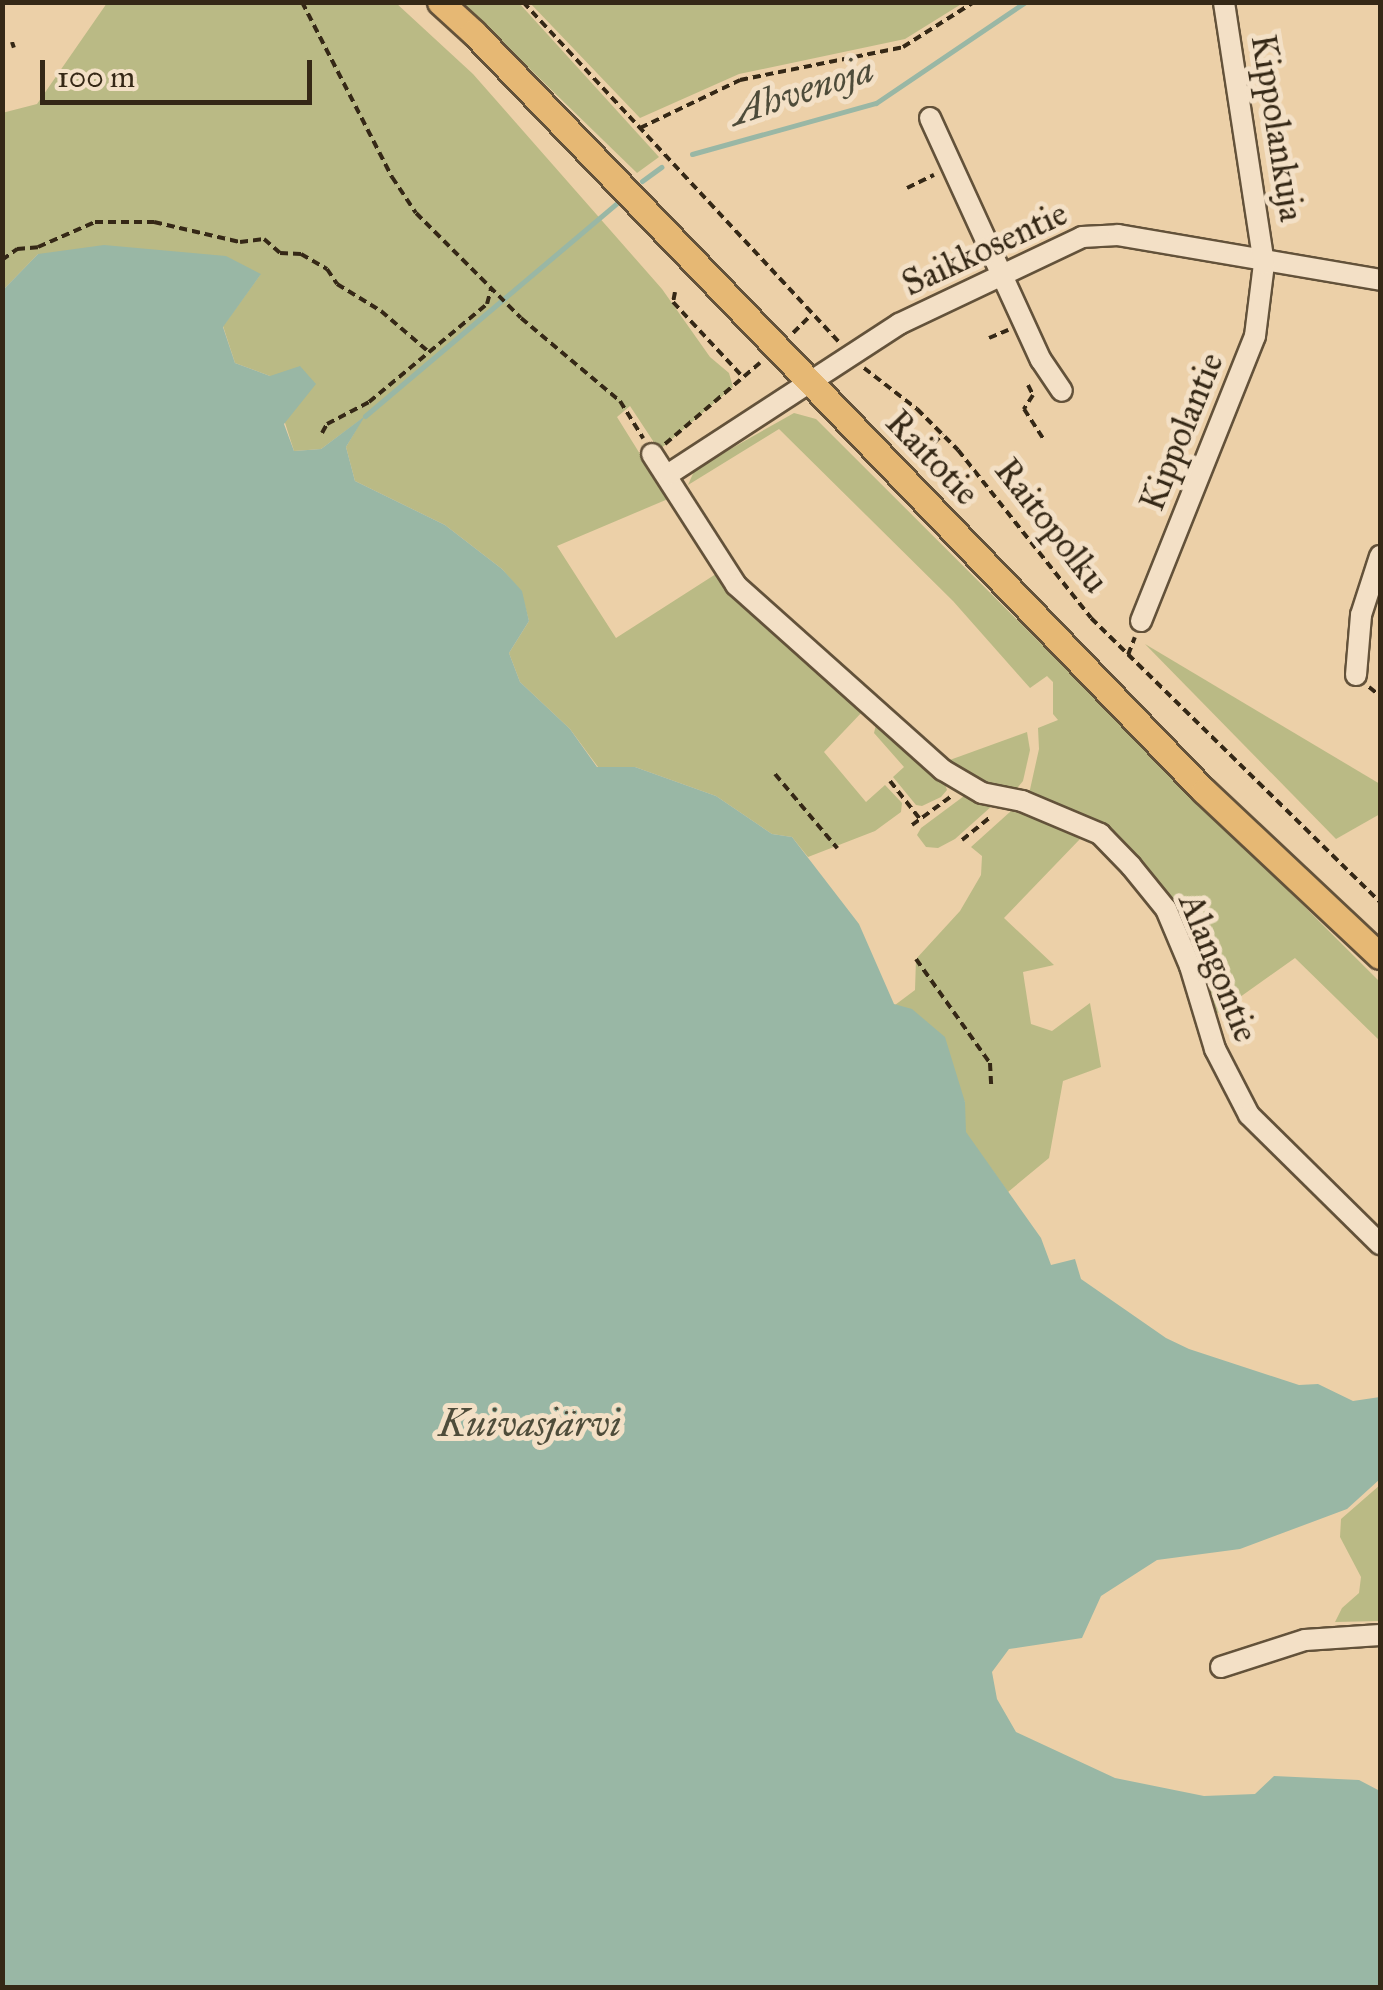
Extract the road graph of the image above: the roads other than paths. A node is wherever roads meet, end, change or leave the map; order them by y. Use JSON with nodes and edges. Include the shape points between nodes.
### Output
{"nodes":[{"id":1,"x":440,"y":2,"type":"edge"},
{"id":2,"x":1224,"y":2,"type":"edge"},
{"id":3,"x":930,"y":118,"type":"dead end"},
{"id":4,"x":1264,"y":264,"type":"junction"},
{"id":5,"x":1004,"y":273,"type":"junction"},
{"id":6,"x":1380,"y":280,"type":"edge"},
{"id":7,"x":808,"y":380,"type":"junction"},
{"id":8,"x":1062,"y":391,"type":"dead end"},
{"id":9,"x":652,"y":454,"type":"road end"},
{"id":10,"x":668,"y":474,"type":"junction"},
{"id":11,"x":1380,"y":556,"type":"edge"},
{"id":12,"x":1142,"y":621,"type":"dead end"},
{"id":13,"x":1356,"y":675,"type":"dead end"},
{"id":14,"x":1380,"y":956,"type":"edge"},
{"id":15,"x":1380,"y":1244,"type":"edge"},
{"id":16,"x":1380,"y":1635,"type":"edge"},
{"id":17,"x":1221,"y":1667,"type":"dead end"}],
"edges":[{"from":1,"to":7,"type":"main road","name":"Raitotie"},
{"from":2,"to":4,"type":"street","name":"Kippolankuja"},
{"from":3,"to":5,"type":"street"},
{"from":4,"to":5,"type":"street","name":"Saikkosentie","via":[[1096,234]]},
{"from":4,"to":6,"type":"street","name":"Saikkosentie"},
{"from":4,"to":12,"type":"street","name":"Kippolantie","via":[[1255,336]]},
{"from":5,"to":7,"type":"street","name":"Saikkosentie","via":[[899,324]]},
{"from":5,"to":8,"type":"street","via":[[1041,360]]},
{"from":7,"to":10,"type":"street"},
{"from":7,"to":14,"type":"main road","name":"Raitotie","via":[[1204,790]]},
{"from":9,"to":10,"type":"street","name":"Alangontie"},
{"from":10,"to":15,"type":"street","name":"Alangontie","via":[[736,584],[964,785],[1100,834],[1131,866],[1166,909],[1215,1049],[1249,1115]]},
{"from":11,"to":13,"type":"street","via":[[1360,614]]},
{"from":16,"to":17,"type":"street","via":[[1305,1640]]}]}
